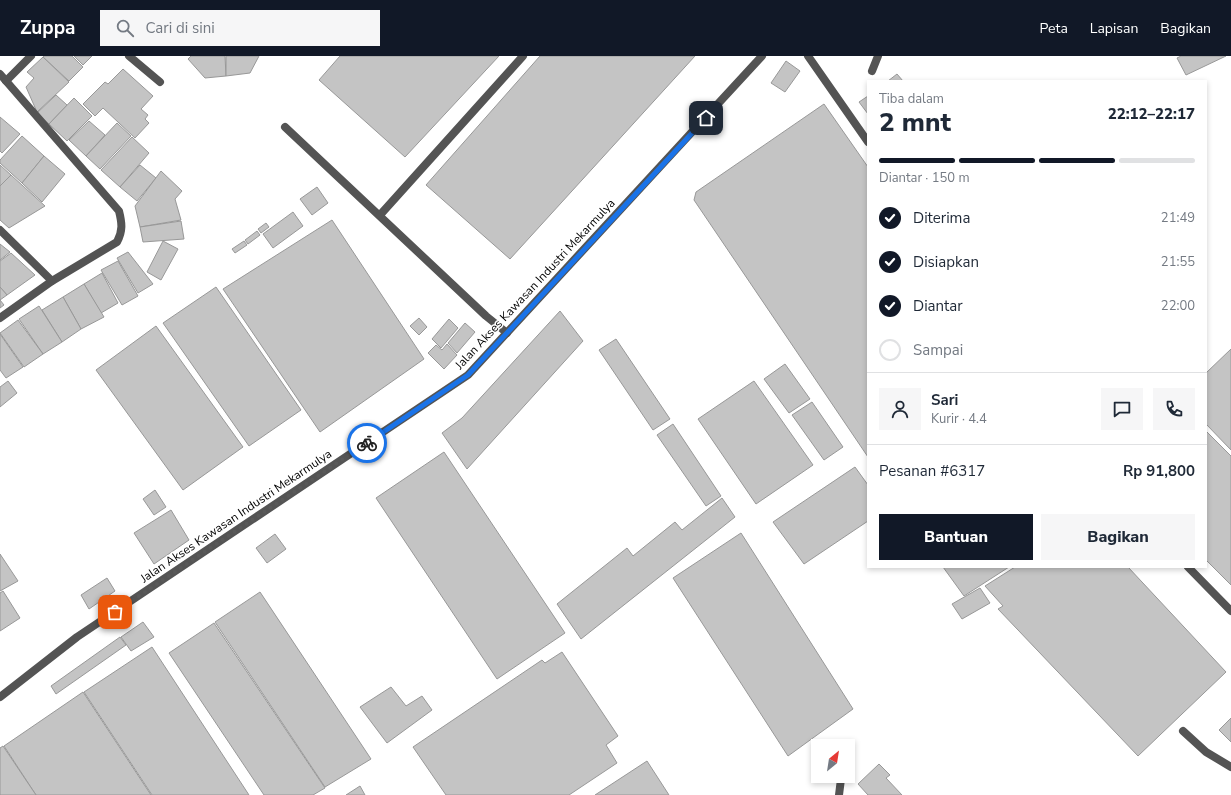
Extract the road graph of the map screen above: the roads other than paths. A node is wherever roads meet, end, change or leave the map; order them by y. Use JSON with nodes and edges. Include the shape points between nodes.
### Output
{"nodes":[{"id":1,"x":31,"y":56,"type":"edge"},
{"id":2,"x":129,"y":56,"type":"edge"},
{"id":3,"x":523,"y":56,"type":"edge"},
{"id":4,"x":762,"y":56,"type":"edge"},
{"id":5,"x":808,"y":56,"type":"edge"},
{"id":6,"x":878,"y":56,"type":"edge"},
{"id":7,"x":872,"y":71,"type":"dead end"},
{"id":8,"x":0,"y":74,"type":"edge"},
{"id":9,"x":6,"y":81,"type":"junction"},
{"id":10,"x":160,"y":82,"type":"dead end"},
{"id":11,"x":285,"y":127,"type":"dead end"},
{"id":12,"x":867,"y":141,"type":"edge"},
{"id":13,"x":380,"y":215,"type":"junction"},
{"id":14,"x":0,"y":230,"type":"edge"},
{"id":15,"x":52,"y":281,"type":"junction"},
{"id":16,"x":0,"y":318,"type":"edge"},
{"id":17,"x":507,"y":333,"type":"junction"},
{"id":18,"x":1189,"y":568,"type":"edge"},
{"id":19,"x":1231,"y":611,"type":"edge"},
{"id":20,"x":0,"y":697,"type":"edge"},
{"id":21,"x":1183,"y":730,"type":"dead end"},
{"id":22,"x":1231,"y":767,"type":"edge"},
{"id":23,"x":841,"y":783,"type":"edge"},
{"id":24,"x":839,"y":795,"type":"edge"}],
"edges":[{"from":1,"to":9,"type":"street"},
{"from":2,"to":10,"type":"street"},
{"from":3,"to":13,"type":"street"},
{"from":4,"to":17,"type":"street","name":"Jalan Akses Kawasan Industri Mekarmulya"},
{"from":5,"to":12,"type":"street"},
{"from":6,"to":7,"type":"street"},
{"from":8,"to":9,"type":"street"},
{"from":9,"to":15,"type":"street","via":[[119,211],[122,223],[122,233],[117,242]]},
{"from":11,"to":13,"type":"street"},
{"from":13,"to":17,"type":"street"},
{"from":14,"to":15,"type":"street"},
{"from":15,"to":16,"type":"street"},
{"from":17,"to":20,"type":"street","name":"Jalan Akses Kawasan Industri Mekarmulya","via":[[468,375],[77,637]]},
{"from":18,"to":19,"type":"street"},
{"from":21,"to":22,"type":"street","via":[[1206,752]]},
{"from":23,"to":24,"type":"street"}]}
